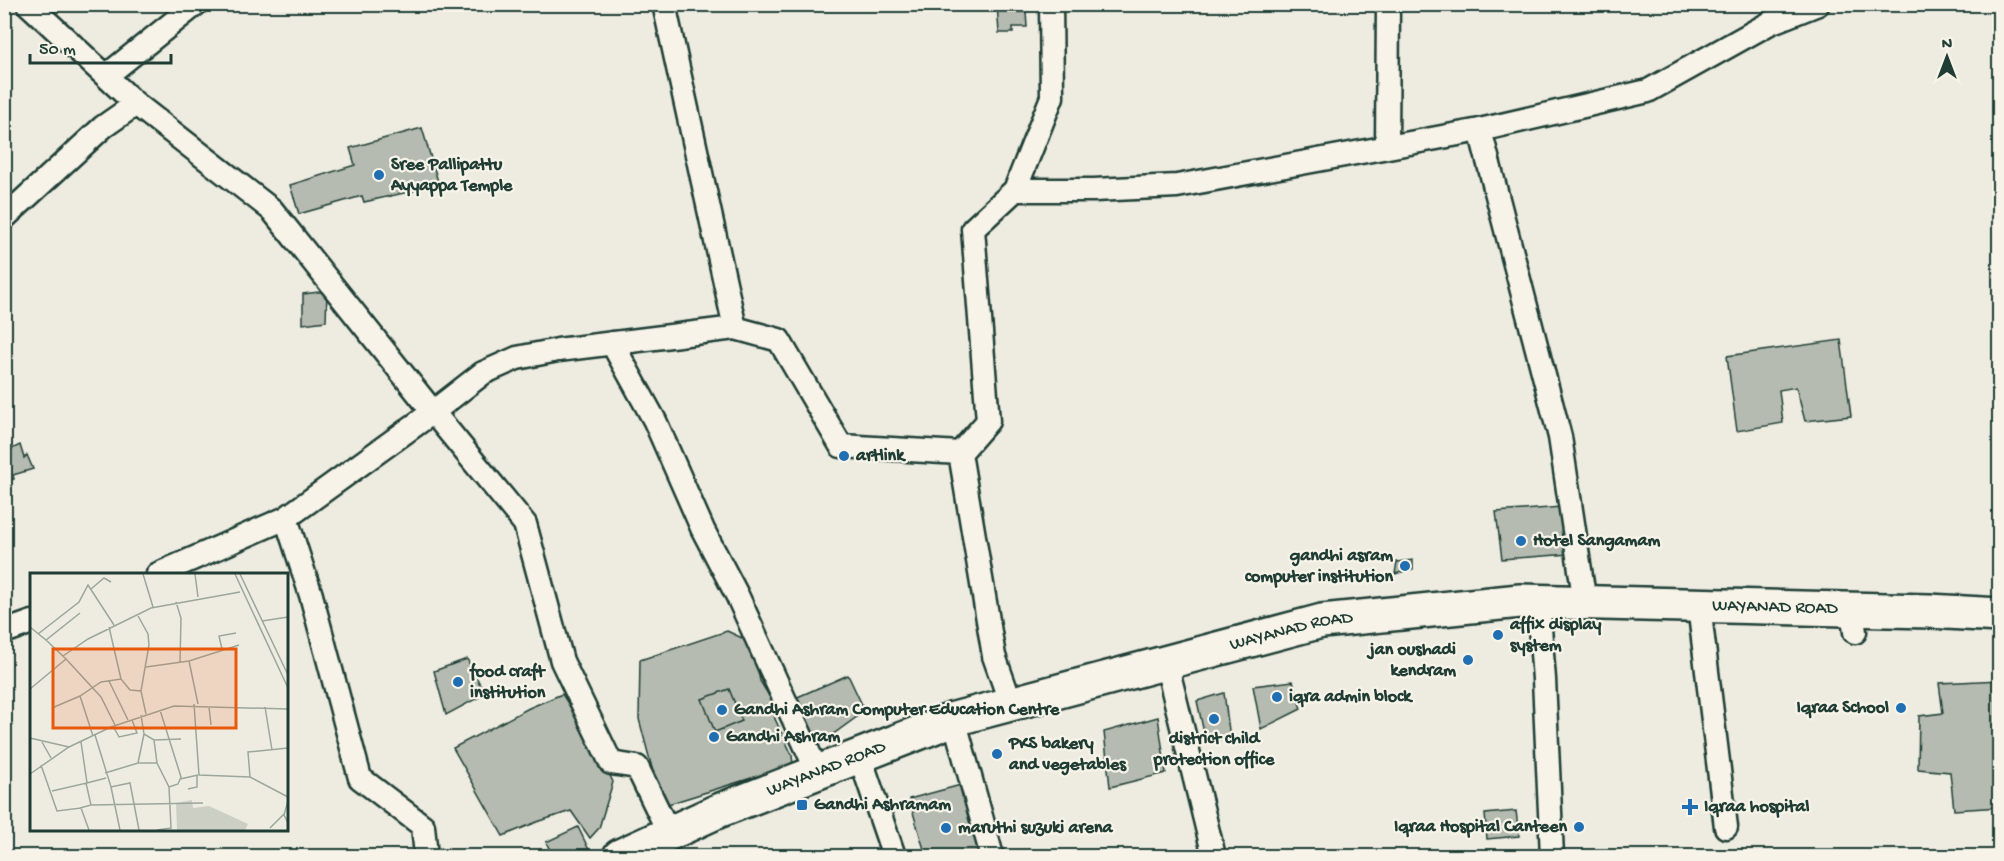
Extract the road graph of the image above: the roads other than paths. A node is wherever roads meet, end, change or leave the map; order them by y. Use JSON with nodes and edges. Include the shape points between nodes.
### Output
{"nodes":[{"id":1,"x":28,"y":4,"type":"edge"},
{"id":2,"x":196,"y":4,"type":"edge"},
{"id":3,"x":664,"y":4,"type":"edge"},
{"id":4,"x":1051,"y":4,"type":"edge"},
{"id":5,"x":1388,"y":4,"type":"edge"},
{"id":6,"x":1818,"y":4,"type":"edge"},
{"id":7,"x":106,"y":76,"type":"junction"},
{"id":8,"x":136,"y":104,"type":"junction"},
{"id":9,"x":1480,"y":130,"type":"junction"},
{"id":10,"x":1388,"y":147,"type":"junction"},
{"id":11,"x":1015,"y":190,"type":"junction"},
{"id":12,"x":4,"y":218,"type":"edge"},
{"id":13,"x":735,"y":328,"type":"junction"},
{"id":14,"x":612,"y":343,"type":"junction"},
{"id":15,"x":433,"y":412,"type":"junction"},
{"id":16,"x":960,"y":453,"type":"junction"},
{"id":17,"x":286,"y":518,"type":"junction"},
{"id":18,"x":160,"y":573,"type":"edge"},
{"id":19,"x":1538,"y":602,"type":"junction"},
{"id":20,"x":1586,"y":603,"type":"junction"},
{"id":21,"x":1699,"y":606,"type":"junction"},
{"id":22,"x":2000,"y":615,"type":"edge"},
{"id":23,"x":30,"y":623,"type":"edge"},
{"id":24,"x":4,"y":632,"type":"edge"},
{"id":25,"x":1166,"y":662,"type":"junction"},
{"id":26,"x":1011,"y":704,"type":"junction"},
{"id":27,"x":954,"y":720,"type":"junction"},
{"id":28,"x":860,"y":757,"type":"junction"},
{"id":29,"x":818,"y":773,"type":"junction"},
{"id":30,"x":1726,"y":827,"type":"dead end"},
{"id":31,"x":660,"y":844,"type":"edge"},
{"id":32,"x":426,"y":856,"type":"edge"},
{"id":33,"x":620,"y":856,"type":"edge"},
{"id":34,"x":894,"y":856,"type":"edge"},
{"id":35,"x":992,"y":856,"type":"edge"},
{"id":36,"x":1214,"y":856,"type":"edge"},
{"id":37,"x":1552,"y":856,"type":"edge"}],
"edges":[{"from":1,"to":7,"type":"street"},
{"from":2,"to":7,"type":"street"},
{"from":3,"to":13,"type":"street"},
{"from":4,"to":11,"type":"street","via":[[1052,97]]},
{"from":5,"to":10,"type":"street"},
{"from":6,"to":9,"type":"street","via":[[1770,23],[1648,91]]},
{"from":7,"to":8,"type":"street"},
{"from":8,"to":12,"type":"street","via":[[103,127]]},
{"from":8,"to":15,"type":"street","via":[[272,210]]},
{"from":9,"to":10,"type":"street"},
{"from":9,"to":20,"type":"street","via":[[1560,437]]},
{"from":10,"to":11,"type":"street","via":[[1176,186]]},
{"from":11,"to":16,"type":"street","via":[[973,229],[988,421]]},
{"from":13,"to":14,"type":"street"},
{"from":13,"to":16,"type":"street","via":[[779,339],[841,446]]},
{"from":14,"to":15,"type":"street","via":[[518,358],[483,373]]},
{"from":14,"to":29,"type":"street","via":[[655,421]]},
{"from":15,"to":17,"type":"street"},
{"from":15,"to":31,"type":"street","via":[[525,524],[562,661],[612,763],[637,767]]},
{"from":16,"to":26,"type":"street","via":[[994,656]]},
{"from":17,"to":18,"type":"street"},
{"from":17,"to":32,"type":"street","via":[[360,778],[423,826]]},
{"from":19,"to":20,"type":"main road","name":"WAYANAD ROAD"},
{"from":19,"to":25,"type":"main road","name":"WAYANAD ROAD","via":[[1322,621]]},
{"from":19,"to":37,"type":"street"},
{"from":20,"to":21,"type":"main road","name":"WAYANAD ROAD"},
{"from":21,"to":22,"type":"main road","name":"WAYANAD ROAD","via":[[1857,621],[1929,611]]},
{"from":21,"to":30,"type":"street"},
{"from":23,"to":24,"type":"street"},
{"from":25,"to":26,"type":"main road","name":"WAYANAD ROAD"},
{"from":25,"to":36,"type":"street"},
{"from":26,"to":27,"type":"main road","name":"WAYANAD ROAD"},
{"from":27,"to":28,"type":"main road","name":"WAYANAD ROAD"},
{"from":27,"to":35,"type":"street"},
{"from":28,"to":29,"type":"main road","name":"WAYANAD ROAD"},
{"from":28,"to":34,"type":"street"},
{"from":29,"to":31,"type":"main road","name":"WAYANAD ROAD","via":[[718,811]]},
{"from":31,"to":33,"type":"main road","name":"WAYANAD ROAD"}]}
